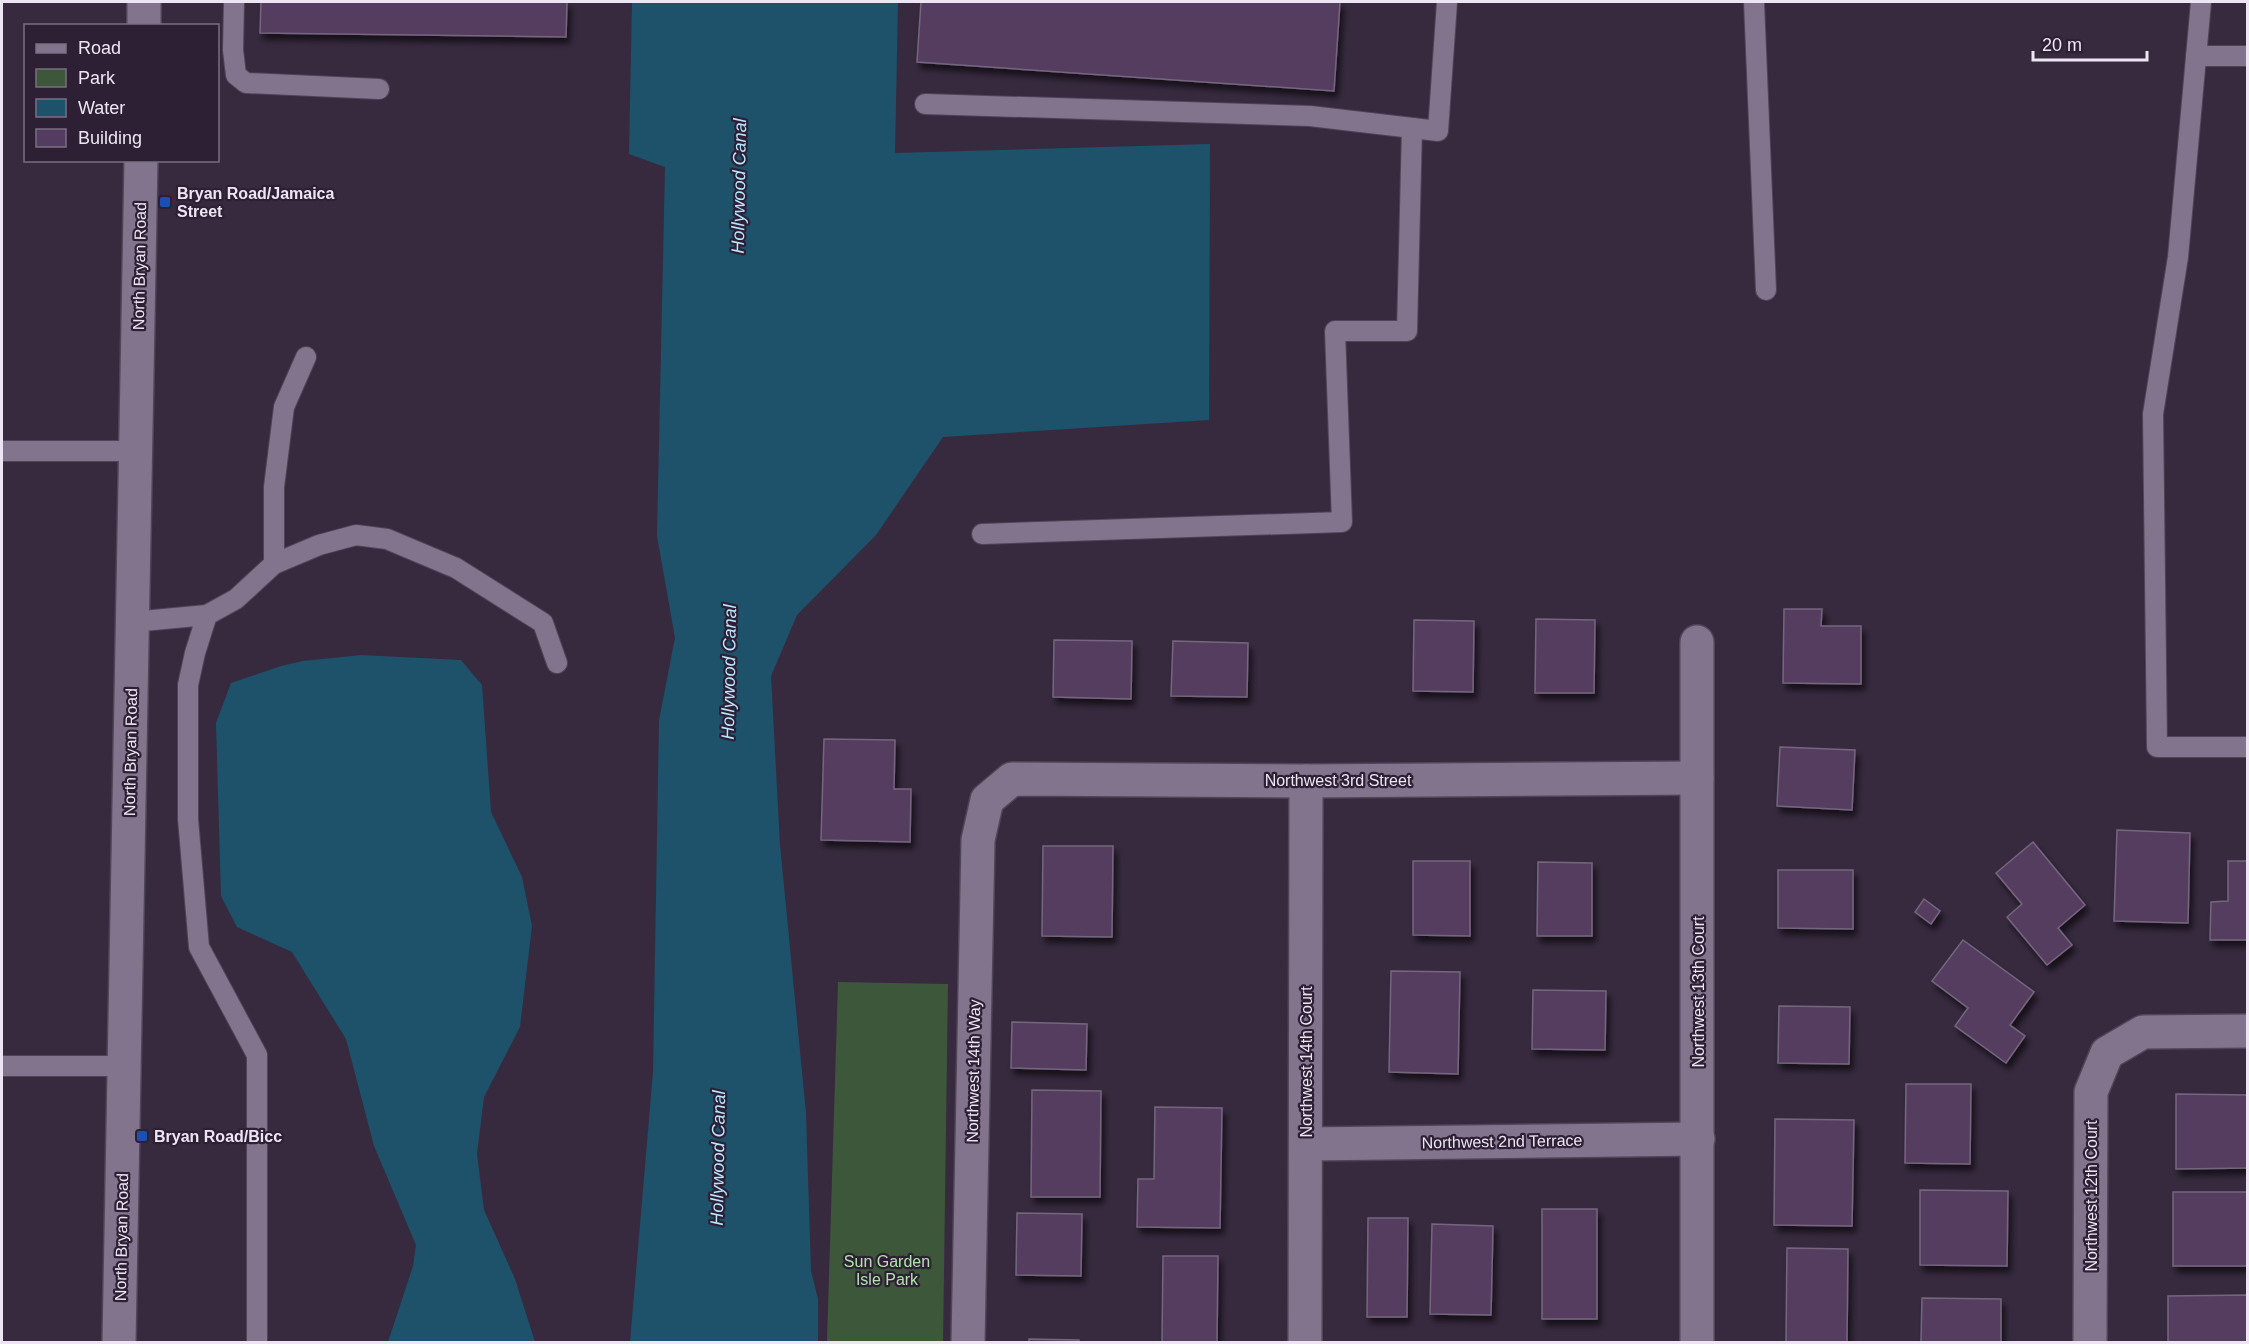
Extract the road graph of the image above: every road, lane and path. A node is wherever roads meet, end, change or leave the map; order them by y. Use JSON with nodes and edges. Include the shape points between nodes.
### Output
{"nodes":[{"id":1,"x":144,"y":2,"type":"edge"},
{"id":2,"x":234,"y":2,"type":"edge"},
{"id":3,"x":1447,"y":2,"type":"edge"},
{"id":4,"x":1754,"y":2,"type":"edge"},
{"id":5,"x":2201,"y":2,"type":"edge"},
{"id":6,"x":144,"y":24,"type":"edge"},
{"id":7,"x":2196,"y":56,"type":"junction"},
{"id":8,"x":2247,"y":56,"type":"edge"},
{"id":9,"x":379,"y":89,"type":"dead end"},
{"id":10,"x":926,"y":104,"type":"dead end"},
{"id":11,"x":1412,"y":128,"type":"junction"},
{"id":12,"x":141,"y":162,"type":"edge"},
{"id":13,"x":1766,"y":290,"type":"dead end"},
{"id":14,"x":306,"y":357,"type":"dead end"},
{"id":15,"x":2,"y":451,"type":"edge"},
{"id":16,"x":136,"y":452,"type":"junction"},
{"id":17,"x":982,"y":534,"type":"dead end"},
{"id":18,"x":274,"y":564,"type":"junction"},
{"id":19,"x":207,"y":615,"type":"junction"},
{"id":20,"x":132,"y":622,"type":"junction"},
{"id":21,"x":1697,"y":642,"type":"dead end"},
{"id":22,"x":557,"y":663,"type":"dead end"},
{"id":23,"x":2247,"y":747,"type":"edge"},
{"id":24,"x":1697,"y":778,"type":"junction"},
{"id":25,"x":1306,"y":781,"type":"junction"},
{"id":26,"x":987,"y":800,"type":"joint"},
{"id":27,"x":2247,"y":1031,"type":"edge"},
{"id":28,"x":2,"y":1066,"type":"edge"},
{"id":29,"x":124,"y":1066,"type":"junction"},
{"id":30,"x":1698,"y":1139,"type":"junction"},
{"id":31,"x":1306,"y":1144,"type":"junction"},
{"id":32,"x":118,"y":1342,"type":"edge"},
{"id":33,"x":257,"y":1342,"type":"edge"},
{"id":34,"x":968,"y":1342,"type":"edge"},
{"id":35,"x":1305,"y":1342,"type":"edge"},
{"id":36,"x":1697,"y":1342,"type":"edge"},
{"id":37,"x":2090,"y":1342,"type":"edge"}],
"edges":[{"from":1,"to":6,"type":"street"},
{"from":2,"to":9,"type":"lane","via":[[236,75],[246,83]]},
{"from":3,"to":11,"type":"lane","via":[[1438,131]]},
{"from":4,"to":13,"type":"lane"},
{"from":5,"to":7,"type":"lane"},
{"from":7,"to":8,"type":"lane"},
{"from":7,"to":23,"type":"lane","via":[[2178,257],[2153,414],[2157,747]]},
{"from":10,"to":11,"type":"lane","via":[[1310,116]]},
{"from":11,"to":17,"type":"lane","via":[[1407,331],[1335,331],[1342,522]]},
{"from":12,"to":16,"type":"street","name":"North Bryan Road"},
{"from":14,"to":18,"type":"lane","via":[[284,408],[274,487]]},
{"from":15,"to":16,"type":"lane"},
{"from":16,"to":20,"type":"street","name":"North Bryan Road"},
{"from":18,"to":19,"type":"lane","via":[[236,599]]},
{"from":18,"to":22,"type":"lane","via":[[318,545],[356,535],[387,539],[456,568],[543,623]]},
{"from":19,"to":20,"type":"lane"},
{"from":19,"to":33,"type":"lane","via":[[188,685],[188,819],[199,947],[257,1054]]},
{"from":20,"to":29,"type":"street","name":"North Bryan Road"},
{"from":21,"to":24,"type":"street","name":"Northwest 13th Court"},
{"from":24,"to":25,"type":"street","name":"Northwest 3rd Street"},
{"from":24,"to":30,"type":"street","name":"Northwest 13th Court"},
{"from":25,"to":26,"type":"street","name":"Northwest 3rd Street","via":[[1012,779]]},
{"from":25,"to":31,"type":"street","name":"Northwest 14th Court"},
{"from":26,"to":34,"type":"street","name":"Northwest 14th Way","via":[[978,840]]},
{"from":27,"to":37,"type":"street","name":"Northwest 12th Court","via":[[2143,1032],[2107,1053],[2091,1092]]},
{"from":28,"to":29,"type":"lane"},
{"from":29,"to":32,"type":"street","name":"North Bryan Road"},
{"from":30,"to":31,"type":"street","name":"Northwest 2nd Terrace"},
{"from":30,"to":36,"type":"street","name":"Northwest 13th Court"},
{"from":31,"to":35,"type":"street","name":"Northwest 14th Court"}]}
